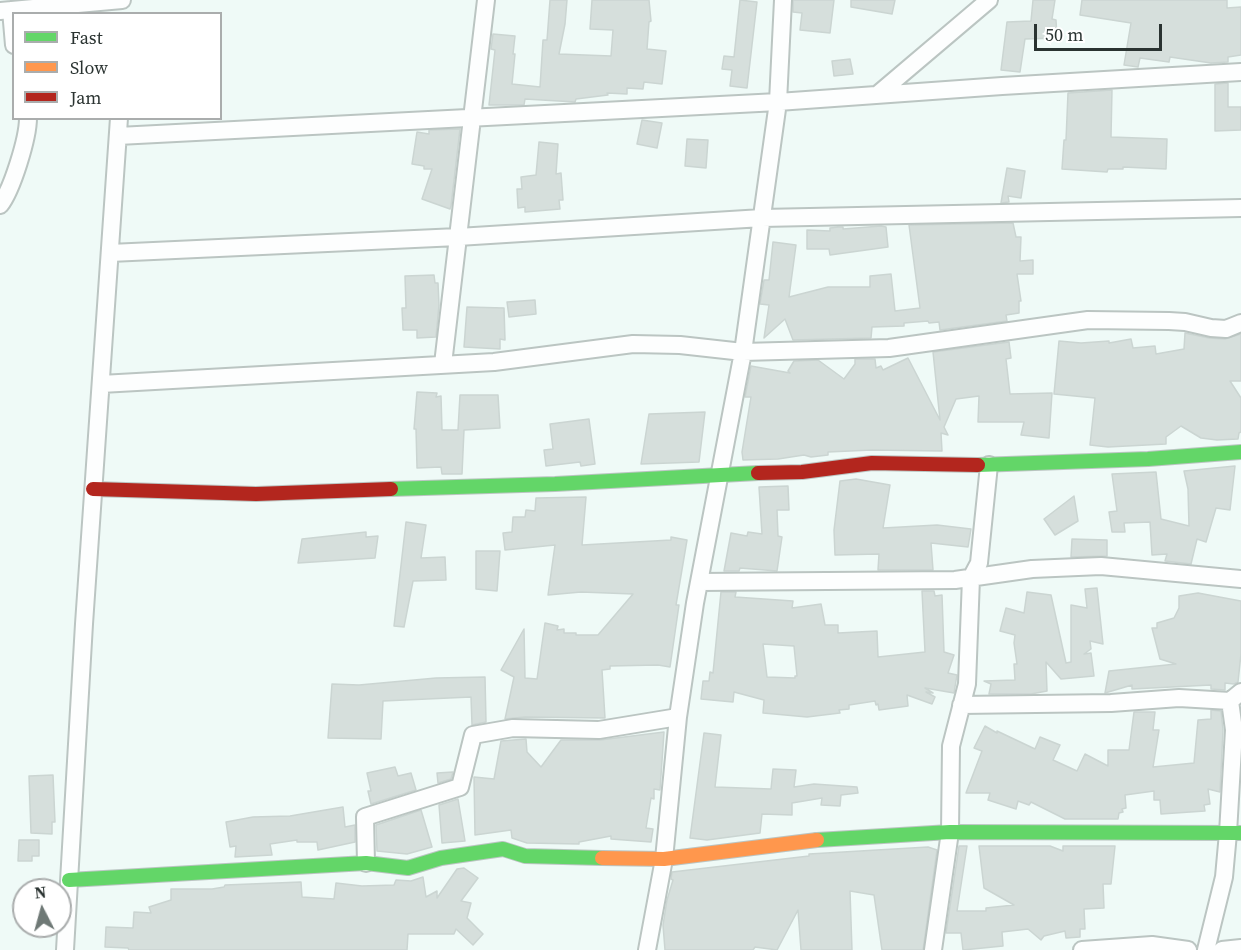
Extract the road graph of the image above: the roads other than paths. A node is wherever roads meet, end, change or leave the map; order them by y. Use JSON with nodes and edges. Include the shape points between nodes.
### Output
{"nodes":[{"id":1,"x":486,"y":0,"type":"edge"},
{"id":2,"x":783,"y":0,"type":"edge"},
{"id":3,"x":989,"y":0,"type":"edge"},
{"id":4,"x":121,"y":3,"type":"edge"},
{"id":5,"x":6,"y":10,"type":"edge"},
{"id":6,"x":12,"y":36,"type":"edge"},
{"id":7,"x":1241,"y":72,"type":"edge"},
{"id":8,"x":877,"y":95,"type":"junction"},
{"id":9,"x":778,"y":102,"type":"junction"},
{"id":10,"x":473,"y":117,"type":"junction"},
{"id":11,"x":28,"y":120,"type":"edge"},
{"id":12,"x":119,"y":120,"type":"edge"},
{"id":13,"x":118,"y":136,"type":"junction"},
{"id":14,"x":0,"y":205,"type":"edge"},
{"id":15,"x":1241,"y":208,"type":"edge"},
{"id":16,"x":762,"y":218,"type":"junction"},
{"id":17,"x":458,"y":237,"type":"junction"},
{"id":18,"x":110,"y":252,"type":"junction"},
{"id":19,"x":1241,"y":323,"type":"edge"},
{"id":20,"x":742,"y":352,"type":"junction"},
{"id":21,"x":443,"y":364,"type":"junction"},
{"id":22,"x":101,"y":384,"type":"junction"},
{"id":23,"x":1241,"y":452,"type":"edge"},
{"id":24,"x":989,"y":465,"type":"junction"},
{"id":25,"x":720,"y":474,"type":"junction"},
{"id":26,"x":93,"y":489,"type":"junction"},
{"id":27,"x":972,"y":578,"type":"junction"},
{"id":28,"x":1241,"y":579,"type":"edge"},
{"id":29,"x":699,"y":582,"type":"junction"},
{"id":30,"x":1235,"y":696,"type":"edge"},
{"id":31,"x":961,"y":705,"type":"junction"},
{"id":32,"x":678,"y":717,"type":"junction"},
{"id":33,"x":950,"y":832,"type":"junction"},
{"id":34,"x":1235,"y":833,"type":"edge"},
{"id":35,"x":664,"y":859,"type":"junction"},
{"id":36,"x":366,"y":863,"type":"junction"},
{"id":37,"x":69,"y":878,"type":"edge"},
{"id":38,"x":72,"y":880,"type":"edge"},
{"id":39,"x":1241,"y":948,"type":"edge"},
{"id":40,"x":647,"y":950,"type":"edge"},
{"id":41,"x":933,"y":950,"type":"edge"},
{"id":42,"x":1082,"y":950,"type":"edge"},
{"id":43,"x":1188,"y":950,"type":"edge"},
{"id":44,"x":1206,"y":950,"type":"edge"},
{"id":45,"x":1222,"y":950,"type":"edge"}],
"edges":[{"from":1,"to":10,"type":"street"},
{"from":2,"to":9,"type":"street"},
{"from":3,"to":8,"type":"street"},
{"from":4,"to":5,"type":"street"},
{"from":5,"to":6,"type":"street"},
{"from":7,"to":8,"type":"street"},
{"from":8,"to":9,"type":"street"},
{"from":9,"to":10,"type":"street"},
{"from":9,"to":16,"type":"street"},
{"from":10,"to":13,"type":"street"},
{"from":10,"to":17,"type":"street"},
{"from":11,"to":14,"type":"street","via":[[27,136]]},
{"from":12,"to":13,"type":"street"},
{"from":13,"to":18,"type":"street"},
{"from":15,"to":16,"type":"street"},
{"from":16,"to":17,"type":"street"},
{"from":16,"to":20,"type":"street"},
{"from":17,"to":18,"type":"street"},
{"from":17,"to":21,"type":"street"},
{"from":18,"to":22,"type":"street"},
{"from":19,"to":20,"type":"street","via":[[1226,329],[1185,322],[1088,320],[889,348]]},
{"from":20,"to":21,"type":"street","via":[[680,345],[633,345],[494,362]]},
{"from":20,"to":25,"type":"street"},
{"from":21,"to":22,"type":"street"},
{"from":22,"to":26,"type":"street"},
{"from":23,"to":24,"type":"street"},
{"from":24,"to":25,"type":"street","via":[[872,463]]},
{"from":24,"to":27,"type":"street","via":[[979,563]]},
{"from":25,"to":26,"type":"street","via":[[256,494]]},
{"from":25,"to":29,"type":"street"},
{"from":26,"to":37,"type":"street"},
{"from":27,"to":28,"type":"street","via":[[1032,569],[1101,566]]},
{"from":27,"to":29,"type":"street"},
{"from":27,"to":31,"type":"street","via":[[967,684]]},
{"from":29,"to":32,"type":"street"},
{"from":30,"to":31,"type":"street"},
{"from":30,"to":34,"type":"street"},
{"from":31,"to":33,"type":"street","via":[[951,746]]},
{"from":32,"to":35,"type":"street"},
{"from":32,"to":36,"type":"street","via":[[599,730],[513,728],[473,735],[460,787],[365,817]]},
{"from":33,"to":34,"type":"street"},
{"from":33,"to":35,"type":"street","via":[[804,841]]},
{"from":33,"to":41,"type":"street"},
{"from":34,"to":44,"type":"street"},
{"from":35,"to":36,"type":"street","via":[[525,856],[503,849],[441,858],[408,868]]},
{"from":35,"to":40,"type":"street"},
{"from":36,"to":38,"type":"street"},
{"from":39,"to":45,"type":"street"},
{"from":42,"to":43,"type":"street","via":[[1152,945]]}]}
